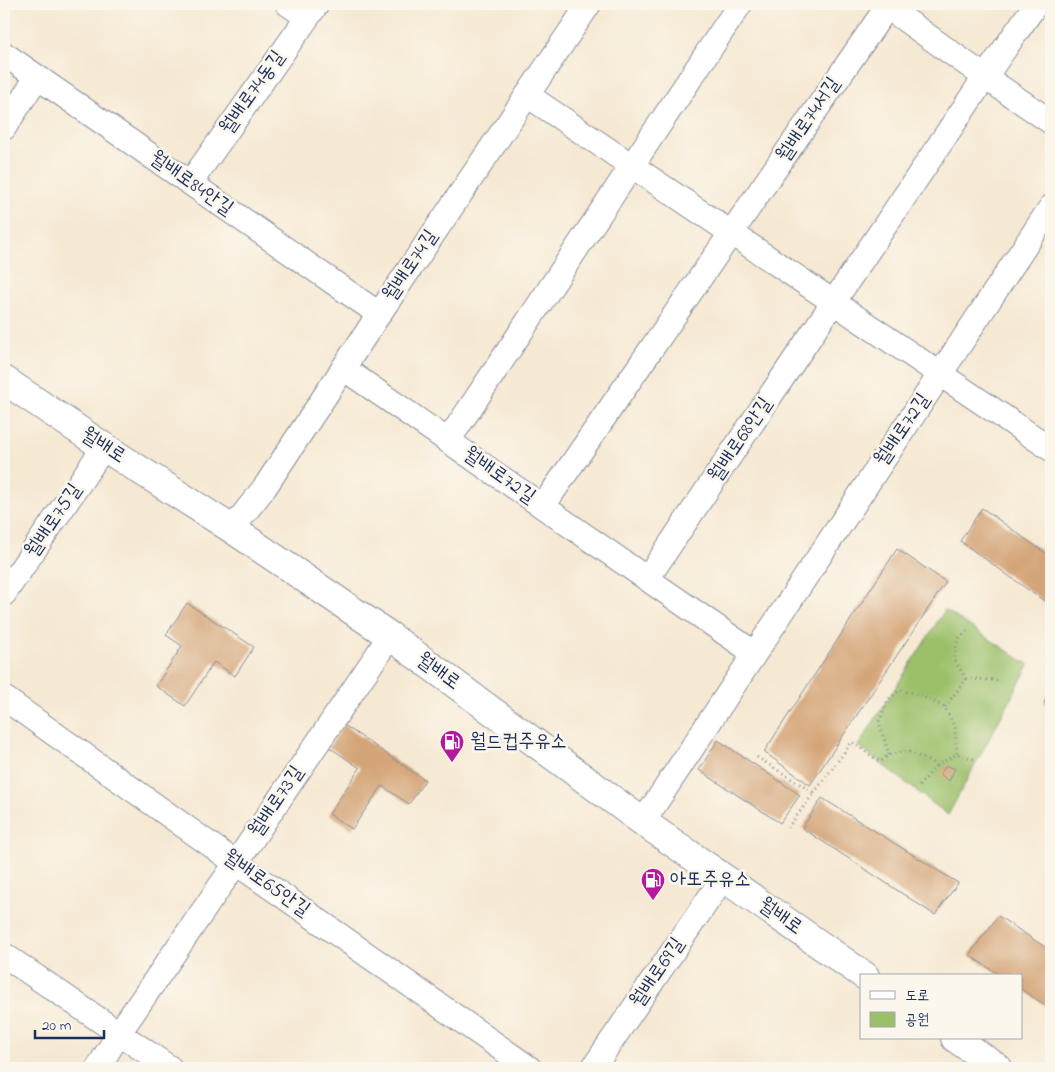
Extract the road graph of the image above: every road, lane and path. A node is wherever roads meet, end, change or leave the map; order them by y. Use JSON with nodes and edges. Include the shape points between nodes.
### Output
{"nodes":[{"id":1,"x":288,"y":4,"type":"edge"},
{"id":2,"x":589,"y":4,"type":"edge"},
{"id":3,"x":740,"y":4,"type":"edge"},
{"id":4,"x":1036,"y":4,"type":"edge"},
{"id":5,"x":886,"y":5,"type":"edge"},
{"id":6,"x":312,"y":10,"type":"edge"},
{"id":7,"x":4,"y":54,"type":"edge"},
{"id":8,"x":37,"y":77,"type":"junction"},
{"id":9,"x":985,"y":77,"type":"junction"},
{"id":10,"x":527,"y":94,"type":"junction"},
{"id":11,"x":1051,"y":122,"type":"edge"},
{"id":12,"x":4,"y":128,"type":"edge"},
{"id":13,"x":631,"y":165,"type":"junction"},
{"id":14,"x":190,"y":183,"type":"junction"},
{"id":15,"x":1051,"y":207,"type":"edge"},
{"id":16,"x":731,"y":233,"type":"junction"},
{"id":17,"x":834,"y":302,"type":"junction"},
{"id":18,"x":378,"y":314,"type":"junction"},
{"id":19,"x":343,"y":368,"type":"junction"},
{"id":20,"x":940,"y":374,"type":"junction"},
{"id":21,"x":4,"y":380,"type":"edge"},
{"id":22,"x":448,"y":440,"type":"junction"},
{"id":23,"x":1050,"y":446,"type":"edge"},
{"id":24,"x":104,"y":447,"type":"junction"},
{"id":25,"x":543,"y":506,"type":"junction"},
{"id":26,"x":232,"y":529,"type":"junction"},
{"id":27,"x":648,"y":579,"type":"junction"},
{"id":28,"x":4,"y":594,"type":"edge"},
{"id":29,"x":967,"y":631,"type":"dead end"},
{"id":30,"x":390,"y":636,"type":"junction"},
{"id":31,"x":754,"y":653,"type":"junction"},
{"id":32,"x":966,"y":679,"type":"junction"},
{"id":33,"x":1000,"y":680,"type":"dead end"},
{"id":34,"x":4,"y":698,"type":"edge"},
{"id":35,"x":945,"y":707,"type":"junction"},
{"id":36,"x":957,"y":754,"type":"junction"},
{"id":37,"x":889,"y":755,"type":"junction"},
{"id":38,"x":757,"y":756,"type":"dead end"},
{"id":39,"x":978,"y":760,"type":"dead end"},
{"id":40,"x":937,"y":765,"type":"junction"},
{"id":41,"x":919,"y":786,"type":"dead end"},
{"id":42,"x":814,"y":793,"type":"junction"},
{"id":43,"x":642,"y":822,"type":"junction"},
{"id":44,"x":786,"y":830,"type":"dead end"},
{"id":45,"x":236,"y":863,"type":"junction"},
{"id":46,"x":723,"y":878,"type":"junction"},
{"id":47,"x":4,"y":955,"type":"edge"},
{"id":48,"x":862,"y":974,"type":"edge"},
{"id":49,"x":119,"y":1033,"type":"junction"},
{"id":50,"x":958,"y":1040,"type":"edge"},
{"id":51,"x":98,"y":1068,"type":"edge"},
{"id":52,"x":170,"y":1068,"type":"edge"},
{"id":53,"x":529,"y":1068,"type":"edge"},
{"id":54,"x":593,"y":1068,"type":"edge"},
{"id":55,"x":998,"y":1068,"type":"edge"}],
"edges":[{"from":1,"to":6,"type":"street"},
{"from":2,"to":10,"type":"street","name":"월배로74길"},
{"from":3,"to":13,"type":"street"},
{"from":4,"to":9,"type":"street"},
{"from":5,"to":9,"type":"street","name":"월배로74서길"},
{"from":5,"to":16,"type":"street","name":"월배로74서길"},
{"from":6,"to":14,"type":"street","name":"월배로74동길"},
{"from":7,"to":8,"type":"street","name":"월배로84안길"},
{"from":8,"to":12,"type":"street"},
{"from":8,"to":14,"type":"street","name":"월배로84안길"},
{"from":9,"to":11,"type":"street","name":"월배로74서길"},
{"from":9,"to":17,"type":"street"},
{"from":10,"to":13,"type":"street"},
{"from":10,"to":18,"type":"street","name":"월배로74길"},
{"from":13,"to":16,"type":"street"},
{"from":13,"to":22,"type":"street"},
{"from":14,"to":18,"type":"street","name":"월배로84안길"},
{"from":15,"to":20,"type":"street","name":"월배로72길"},
{"from":16,"to":17,"type":"street"},
{"from":16,"to":25,"type":"street"},
{"from":17,"to":20,"type":"street"},
{"from":17,"to":27,"type":"street","name":"월배로68안길"},
{"from":18,"to":19,"type":"street","name":"월배로74길"},
{"from":19,"to":22,"type":"street","name":"월배로72길"},
{"from":19,"to":26,"type":"street","name":"월배로74길","via":[[265,487]]},
{"from":20,"to":23,"type":"street"},
{"from":20,"to":31,"type":"street","name":"월배로72길"},
{"from":21,"to":24,"type":"main road","name":"월배로"},
{"from":22,"to":25,"type":"street","name":"월배로72길"},
{"from":24,"to":26,"type":"main road","name":"월배로"},
{"from":24,"to":28,"type":"street","name":"월배로75길"},
{"from":25,"to":27,"type":"street","name":"월배로72길"},
{"from":26,"to":30,"type":"main road","name":"월배로"},
{"from":27,"to":31,"type":"street","name":"월배로72길"},
{"from":29,"to":32,"type":"path","via":[[958,639],[954,659]]},
{"from":30,"to":43,"type":"main road","name":"월배로"},
{"from":30,"to":45,"type":"street","name":"월배로73길"},
{"from":31,"to":43,"type":"street","name":"월배로72길"},
{"from":32,"to":33,"type":"path"},
{"from":32,"to":35,"type":"path"},
{"from":34,"to":45,"type":"street","name":"월배로65안길"},
{"from":35,"to":36,"type":"path","via":[[956,728]]},
{"from":35,"to":37,"type":"path","via":[[900,690],[888,700],[879,722]]},
{"from":36,"to":39,"type":"path"},
{"from":36,"to":40,"type":"path"},
{"from":37,"to":40,"type":"path","via":[[907,751]]},
{"from":37,"to":42,"type":"path","via":[[880,762],[852,742]]},
{"from":38,"to":42,"type":"path"},
{"from":40,"to":41,"type":"path"},
{"from":42,"to":44,"type":"path"},
{"from":43,"to":46,"type":"main road","name":"월배로"},
{"from":45,"to":49,"type":"street","name":"월배로73길"},
{"from":45,"to":53,"type":"street","name":"월배로65안길"},
{"from":46,"to":48,"type":"main road","name":"월배로"},
{"from":46,"to":54,"type":"street","name":"월배로69길"},
{"from":47,"to":49,"type":"street"},
{"from":49,"to":51,"type":"street","name":"월배로73길"},
{"from":49,"to":52,"type":"street"},
{"from":50,"to":55,"type":"main road"}]}
